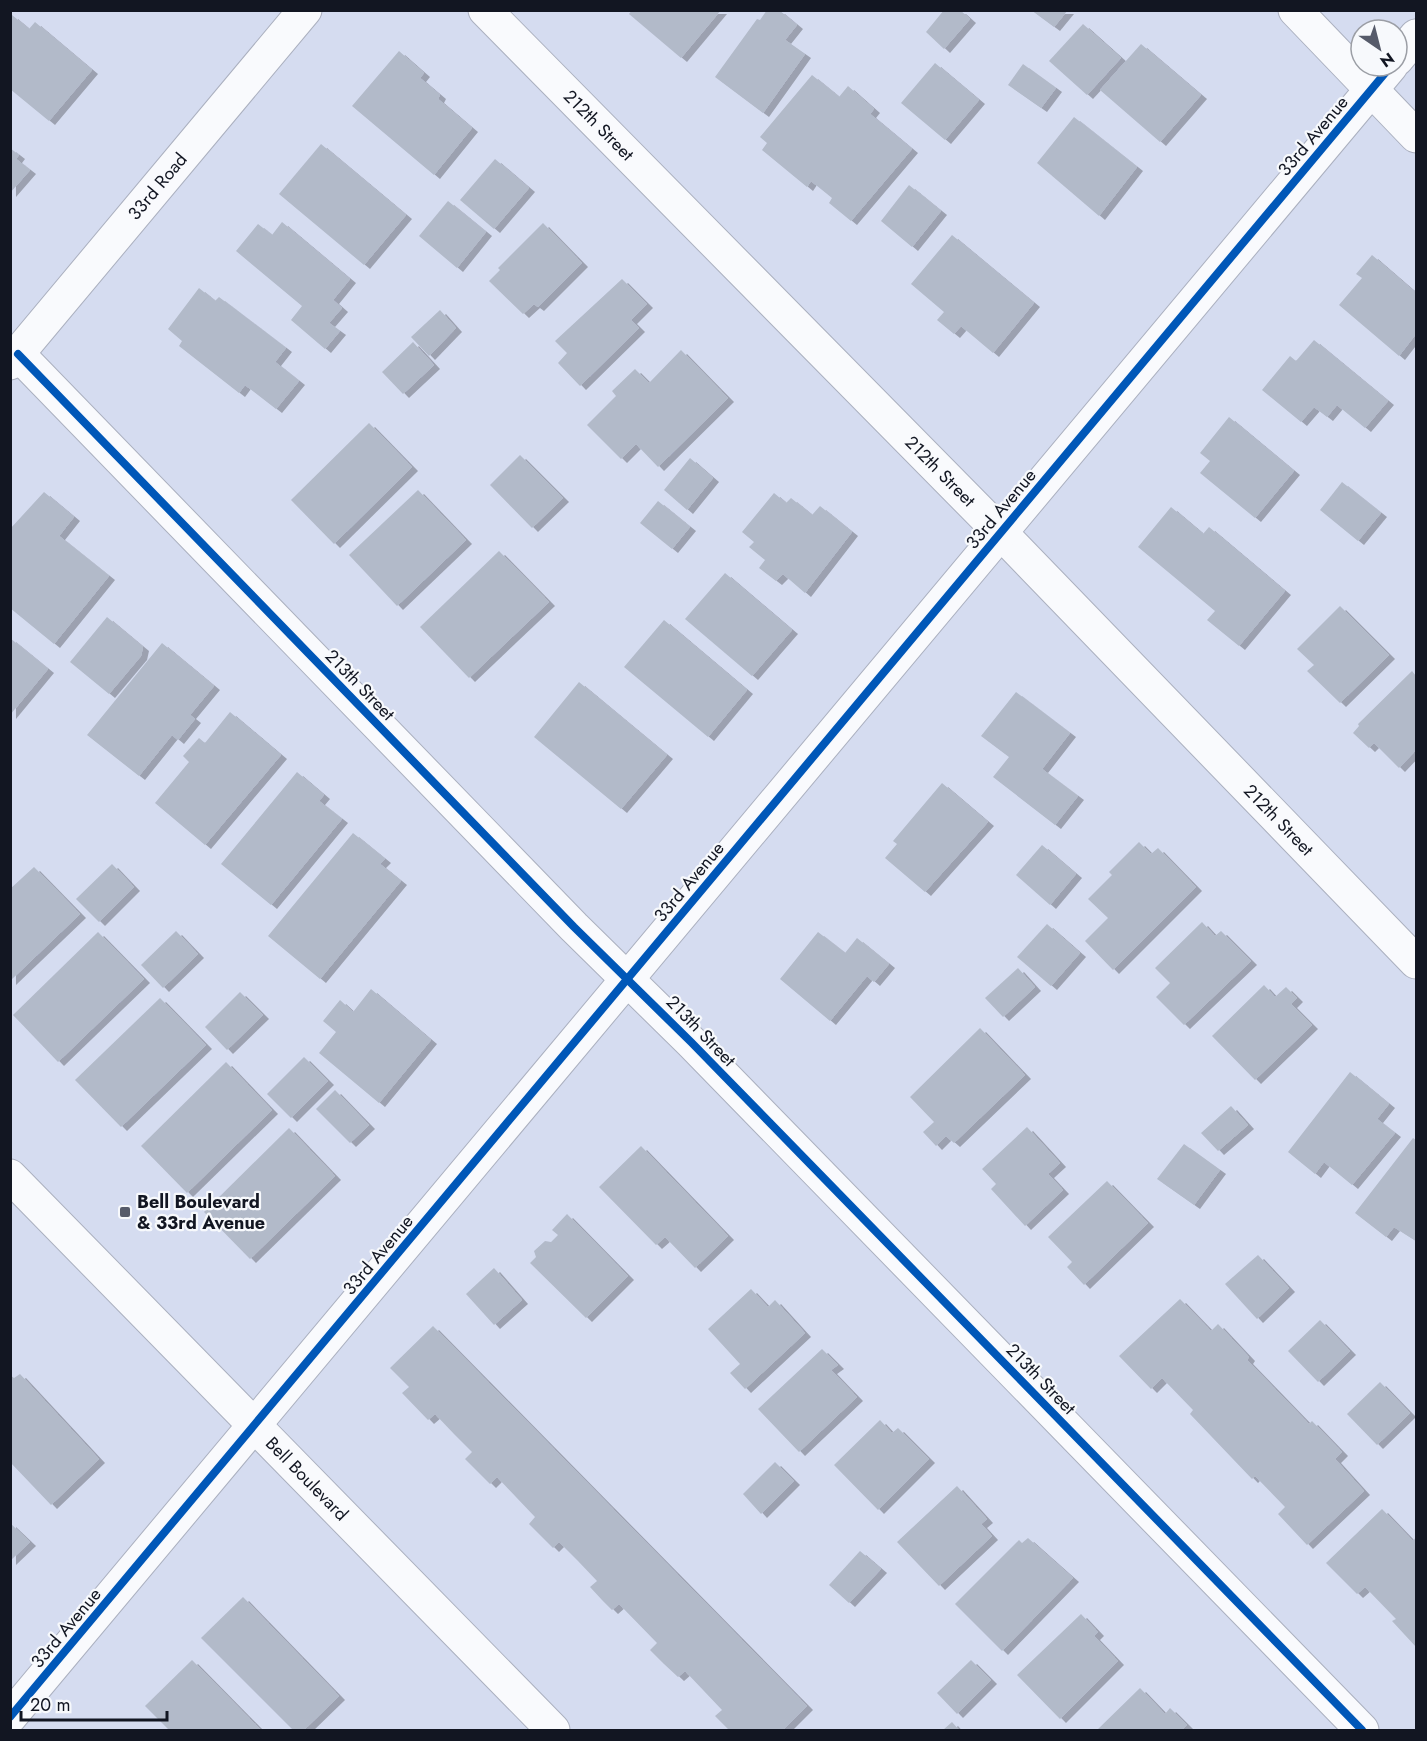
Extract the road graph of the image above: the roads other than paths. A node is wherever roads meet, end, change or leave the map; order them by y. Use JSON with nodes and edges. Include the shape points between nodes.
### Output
{"nodes":[{"id":1,"x":305,"y":10,"type":"edge"},
{"id":2,"x":485,"y":10,"type":"edge"},
{"id":3,"x":1295,"y":10,"type":"edge"},
{"id":4,"x":1349,"y":52,"type":"edge"},
{"id":5,"x":1382,"y":78,"type":"edge"},
{"id":6,"x":1416,"y":136,"type":"edge"},
{"id":7,"x":14,"y":359,"type":"edge"},
{"id":8,"x":1001,"y":533,"type":"junction"},
{"id":9,"x":1416,"y":962,"type":"edge"},
{"id":10,"x":629,"y":979,"type":"junction"},
{"id":11,"x":10,"y":1176,"type":"edge"},
{"id":12,"x":255,"y":1425,"type":"junction"},
{"id":13,"x":10,"y":1717,"type":"edge"},
{"id":14,"x":553,"y":1731,"type":"edge"},
{"id":15,"x":1362,"y":1731,"type":"edge"}],
"edges":[{"from":1,"to":7,"type":"street","name":"33rd Road"},
{"from":2,"to":8,"type":"street","name":"212th Street"},
{"from":3,"to":4,"type":"street"},
{"from":5,"to":6,"type":"street"},
{"from":5,"to":8,"type":"street","name":"33rd Avenue"},
{"from":7,"to":10,"type":"street","name":"213th Street"},
{"from":8,"to":9,"type":"street","name":"212th Street"},
{"from":8,"to":10,"type":"street","name":"33rd Avenue"},
{"from":10,"to":12,"type":"street","name":"33rd Avenue"},
{"from":10,"to":15,"type":"street","name":"213th Street"},
{"from":11,"to":12,"type":"street","name":"Bell Boulevard"},
{"from":12,"to":13,"type":"street","name":"33rd Avenue"},
{"from":12,"to":14,"type":"street","name":"Bell Boulevard"}]}
